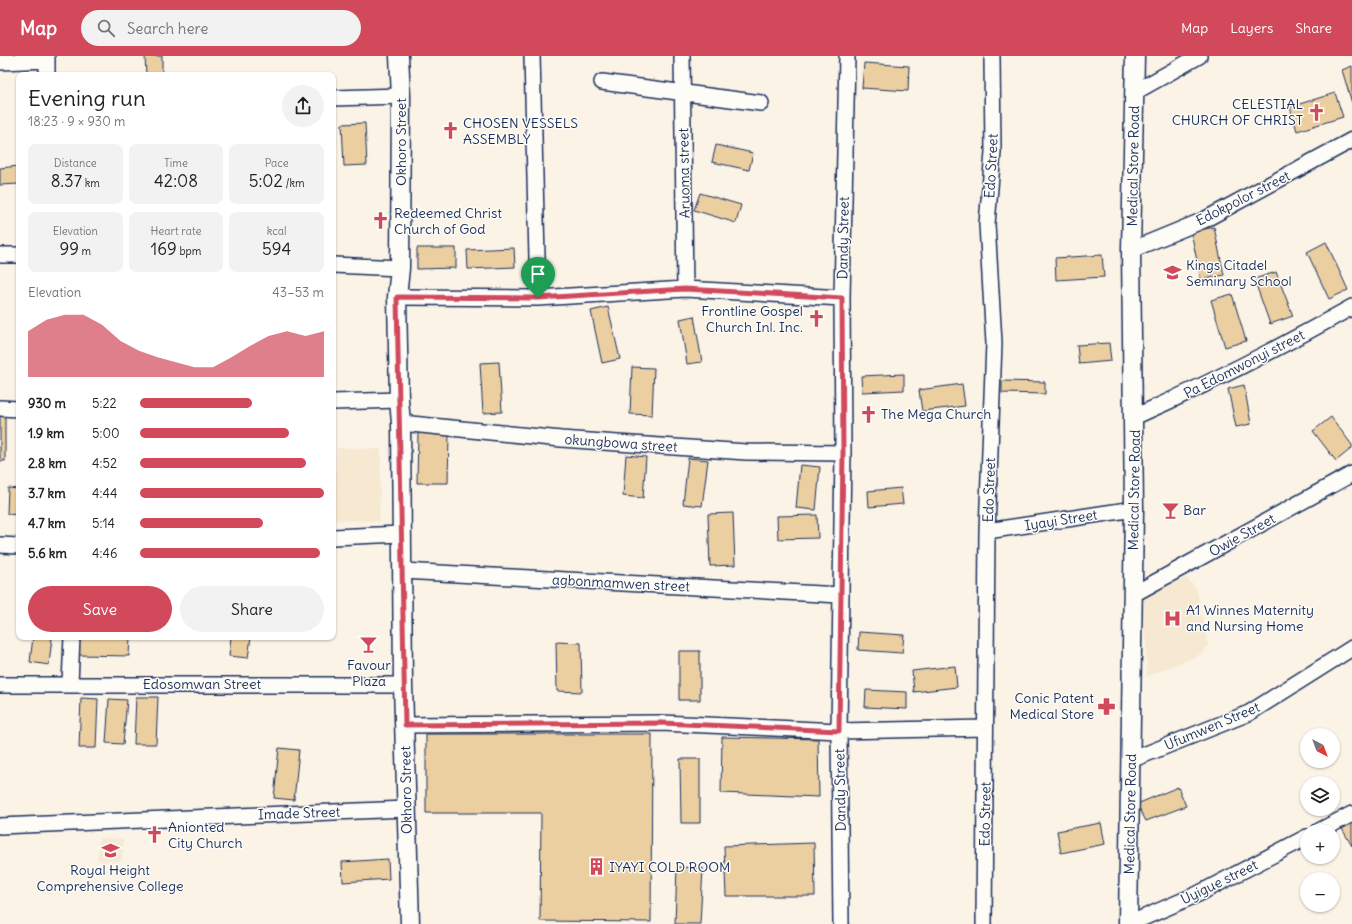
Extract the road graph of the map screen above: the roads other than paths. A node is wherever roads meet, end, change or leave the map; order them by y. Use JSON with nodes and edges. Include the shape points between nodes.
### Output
{"nodes":[{"id":1,"x":399,"y":56,"type":"edge"},
{"id":2,"x":532,"y":56,"type":"edge"},
{"id":3,"x":682,"y":56,"type":"edge"},
{"id":4,"x":847,"y":56,"type":"edge"},
{"id":5,"x":992,"y":56,"type":"edge"},
{"id":6,"x":1135,"y":56,"type":"edge"},
{"id":7,"x":1199,"y":56,"type":"edge"},
{"id":8,"x":47,"y":58,"type":"edge"},
{"id":9,"x":0,"y":62,"type":"edge"},
{"id":10,"x":47,"y":72,"type":"edge"},
{"id":11,"x":602,"y":82,"type":"dead end"},
{"id":12,"x":683,"y":92,"type":"junction"},
{"id":13,"x":1135,"y":92,"type":"junction"},
{"id":14,"x":401,"y":96,"type":"junction"},
{"id":15,"x":336,"y":98,"type":"edge"},
{"id":16,"x":761,"y":103,"type":"dead end"},
{"id":17,"x":1352,"y":140,"type":"edge"},
{"id":18,"x":1131,"y":250,"type":"junction"},
{"id":19,"x":0,"y":255,"type":"edge"},
{"id":20,"x":16,"y":255,"type":"edge"},
{"id":21,"x":336,"y":265,"type":"edge"},
{"id":22,"x":400,"y":268,"type":"junction"},
{"id":23,"x":685,"y":289,"type":"junction"},
{"id":24,"x":397,"y":297,"type":"junction"},
{"id":25,"x":538,"y":298,"type":"junction"},
{"id":26,"x":842,"y":298,"type":"junction"},
{"id":27,"x":1352,"y":307,"type":"edge"},
{"id":28,"x":399,"y":400,"type":"junction"},
{"id":29,"x":336,"y":402,"type":"edge"},
{"id":30,"x":0,"y":408,"type":"edge"},
{"id":31,"x":16,"y":409,"type":"edge"},
{"id":32,"x":1134,"y":417,"type":"junction"},
{"id":33,"x":401,"y":423,"type":"junction"},
{"id":34,"x":843,"y":453,"type":"junction"},
{"id":35,"x":1352,"y":474,"type":"edge"},
{"id":36,"x":1134,"y":509,"type":"junction"},
{"id":37,"x":988,"y":531,"type":"junction"},
{"id":38,"x":401,"y":534,"type":"junction"},
{"id":39,"x":336,"y":537,"type":"edge"},
{"id":40,"x":0,"y":545,"type":"edge"},
{"id":41,"x":16,"y":546,"type":"edge"},
{"id":42,"x":403,"y":571,"type":"junction"},
{"id":43,"x":840,"y":595,"type":"junction"},
{"id":44,"x":1132,"y":595,"type":"junction"},
{"id":45,"x":72,"y":640,"type":"edge"},
{"id":46,"x":1352,"y":648,"type":"edge"},
{"id":47,"x":70,"y":684,"type":"junction"},
{"id":48,"x":0,"y":685,"type":"edge"},
{"id":49,"x":403,"y":685,"type":"junction"},
{"id":50,"x":405,"y":725,"type":"junction"},
{"id":51,"x":985,"y":728,"type":"junction"},
{"id":52,"x":839,"y":731,"type":"junction"},
{"id":53,"x":1131,"y":760,"type":"junction"},
{"id":54,"x":406,"y":808,"type":"junction"},
{"id":55,"x":1352,"y":814,"type":"edge"},
{"id":56,"x":1333,"y":824,"type":"edge"},
{"id":57,"x":0,"y":826,"type":"edge"},
{"id":58,"x":1300,"y":841,"type":"edge"},
{"id":59,"x":410,"y":924,"type":"edge"},
{"id":60,"x":841,"y":924,"type":"edge"},
{"id":61,"x":984,"y":924,"type":"edge"},
{"id":62,"x":1128,"y":924,"type":"edge"}],
"edges":[{"from":1,"to":14,"type":"street","name":"Okhoro Street"},
{"from":2,"to":25,"type":"street"},
{"from":3,"to":12,"type":"street","name":"Aruoma street"},
{"from":4,"to":26,"type":"street","name":"Dandy Street"},
{"from":5,"to":37,"type":"street","name":"Edo Street","via":[[993,152],[987,224],[994,343]]},
{"from":6,"to":13,"type":"street","name":"Medical Store Road"},
{"from":7,"to":13,"type":"street"},
{"from":8,"to":9,"type":"street"},
{"from":8,"to":10,"type":"street"},
{"from":11,"to":12,"type":"street"},
{"from":12,"to":16,"type":"street"},
{"from":12,"to":23,"type":"street","name":"Aruoma street"},
{"from":13,"to":18,"type":"street","name":"Medical Store Road"},
{"from":14,"to":15,"type":"street"},
{"from":14,"to":22,"type":"street","name":"Okhoro Street"},
{"from":17,"to":18,"type":"street","name":"Edokpolor street","via":[[1204,220]]},
{"from":18,"to":32,"type":"street","name":"Medical Store Road"},
{"from":19,"to":20,"type":"street"},
{"from":21,"to":22,"type":"street"},
{"from":22,"to":24,"type":"street","name":"Okhoro Street"},
{"from":23,"to":25,"type":"street"},
{"from":23,"to":26,"type":"street"},
{"from":24,"to":25,"type":"street"},
{"from":24,"to":28,"type":"street","name":"Okhoro Street"},
{"from":26,"to":34,"type":"street","name":"Dandy Street"},
{"from":27,"to":32,"type":"street","name":"Pa Edomwonyi street","via":[[1294,340],[1199,388]]},
{"from":28,"to":29,"type":"street"},
{"from":28,"to":33,"type":"street","name":"Okhoro Street"},
{"from":30,"to":31,"type":"street"},
{"from":32,"to":36,"type":"street","name":"Medical Store Road"},
{"from":33,"to":34,"type":"street","name":"okungbowa street","via":[[561,440],[746,452]]},
{"from":33,"to":38,"type":"street","name":"Okhoro Street"},
{"from":34,"to":43,"type":"street","name":"Dandy Street"},
{"from":35,"to":44,"type":"street","name":"Owie Street"},
{"from":36,"to":37,"type":"street","name":"Iyayi Street"},
{"from":36,"to":44,"type":"street","name":"Medical Store Road"},
{"from":37,"to":51,"type":"street","name":"Edo Street"},
{"from":38,"to":39,"type":"street"},
{"from":38,"to":42,"type":"street","name":"Okhoro Street"},
{"from":40,"to":41,"type":"street"},
{"from":42,"to":43,"type":"street","name":"agbonmamwen street"},
{"from":42,"to":49,"type":"street","name":"Okhoro Street"},
{"from":43,"to":52,"type":"street","name":"Dandy Street"},
{"from":44,"to":53,"type":"street","name":"Medical Store Road"},
{"from":45,"to":47,"type":"street"},
{"from":46,"to":53,"type":"street","name":"Ufumwen Street","via":[[1249,713]]},
{"from":47,"to":48,"type":"street","name":"Edosomwan Street"},
{"from":47,"to":49,"type":"street","name":"Edosomwan Street"},
{"from":49,"to":50,"type":"street","name":"Okhoro Street"},
{"from":50,"to":52,"type":"street","via":[[661,723]]},
{"from":50,"to":54,"type":"street","name":"Okhoro Street"},
{"from":51,"to":52,"type":"street"},
{"from":51,"to":61,"type":"street","name":"Edo Street"},
{"from":52,"to":60,"type":"street","name":"Dandy Street"},
{"from":53,"to":62,"type":"street","name":"Medical Store Road"},
{"from":54,"to":57,"type":"street","name":"Imade Street"},
{"from":54,"to":59,"type":"street","name":"Okhoro Street"},
{"from":55,"to":56,"type":"street"},
{"from":58,"to":62,"type":"street","name":"Uyigue street","via":[[1198,894]]}]}
